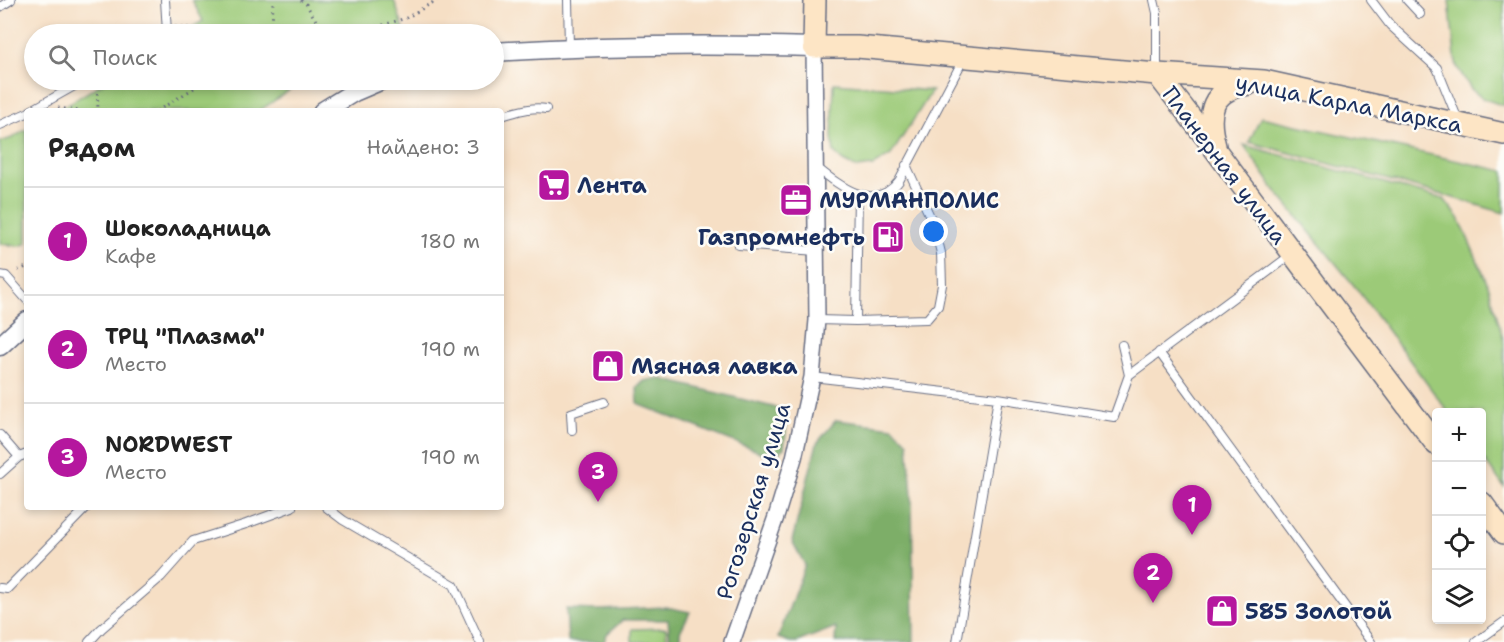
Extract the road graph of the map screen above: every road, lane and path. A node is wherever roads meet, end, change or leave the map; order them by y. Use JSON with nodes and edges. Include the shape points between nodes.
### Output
{"nodes":[{"id":1,"x":11,"y":0,"type":"edge"},
{"id":2,"x":165,"y":0,"type":"edge"},
{"id":3,"x":273,"y":0,"type":"edge"},
{"id":4,"x":301,"y":0,"type":"edge"},
{"id":5,"x":437,"y":0,"type":"edge"},
{"id":6,"x":568,"y":0,"type":"edge"},
{"id":7,"x":815,"y":0,"type":"edge"},
{"id":8,"x":1154,"y":0,"type":"edge"},
{"id":9,"x":1371,"y":0,"type":"edge"},
{"id":10,"x":1407,"y":0,"type":"edge"},
{"id":11,"x":0,"y":7,"type":"edge"},
{"id":12,"x":1419,"y":14,"type":"dead end"},
{"id":13,"x":167,"y":24,"type":"edge"},
{"id":14,"x":272,"y":24,"type":"edge"},
{"id":15,"x":318,"y":24,"type":"edge"},
{"id":16,"x":386,"y":24,"type":"edge"},
{"id":17,"x":568,"y":47,"type":"junction"},
{"id":18,"x":814,"y":47,"type":"junction"},
{"id":19,"x":504,"y":51,"type":"edge"},
{"id":20,"x":965,"y":56,"type":"junction"},
{"id":21,"x":1157,"y":74,"type":"junction"},
{"id":22,"x":1223,"y":78,"type":"junction"},
{"id":23,"x":1264,"y":81,"type":"junction"},
{"id":24,"x":68,"y":90,"type":"edge"},
{"id":25,"x":97,"y":90,"type":"edge"},
{"id":26,"x":191,"y":90,"type":"edge"},
{"id":27,"x":359,"y":90,"type":"edge"},
{"id":28,"x":36,"y":108,"type":"edge"},
{"id":29,"x":98,"y":108,"type":"edge"},
{"id":30,"x":162,"y":108,"type":"edge"},
{"id":31,"x":328,"y":108,"type":"edge"},
{"id":32,"x":546,"y":110,"type":"dead end"},
{"id":33,"x":24,"y":114,"type":"edge"},
{"id":34,"x":504,"y":115,"type":"edge"},
{"id":35,"x":0,"y":125,"type":"edge"},
{"id":36,"x":1460,"y":125,"type":"junction"},
{"id":37,"x":1504,"y":134,"type":"edge"},
{"id":38,"x":1211,"y":144,"type":"junction"},
{"id":39,"x":906,"y":165,"type":"junction"},
{"id":40,"x":815,"y":166,"type":"junction"},
{"id":41,"x":858,"y":194,"type":"junction"},
{"id":42,"x":738,"y":244,"type":"dead end"},
{"id":43,"x":816,"y":251,"type":"junction"},
{"id":44,"x":1293,"y":254,"type":"junction"},
{"id":45,"x":24,"y":268,"type":"edge"},
{"id":46,"x":18,"y":270,"type":"dead end"},
{"id":47,"x":0,"y":275,"type":"edge"},
{"id":48,"x":24,"y":297,"type":"edge"},
{"id":49,"x":817,"y":320,"type":"junction"},
{"id":50,"x":856,"y":321,"type":"junction"},
{"id":51,"x":24,"y":324,"type":"edge"},
{"id":52,"x":1122,"y":345,"type":"dead end"},
{"id":53,"x":0,"y":346,"type":"edge"},
{"id":54,"x":1160,"y":352,"type":"junction"},
{"id":55,"x":1130,"y":375,"type":"junction"},
{"id":56,"x":812,"y":376,"type":"junction"},
{"id":57,"x":998,"y":398,"type":"junction"},
{"id":58,"x":604,"y":402,"type":"dead end"},
{"id":59,"x":572,"y":430,"type":"dead end"},
{"id":60,"x":0,"y":435,"type":"edge"},
{"id":61,"x":1432,"y":437,"type":"edge"},
{"id":62,"x":23,"y":456,"type":"edge"},
{"id":63,"x":0,"y":474,"type":"edge"},
{"id":64,"x":1486,"y":508,"type":"edge"},
{"id":65,"x":84,"y":510,"type":"edge"},
{"id":66,"x":284,"y":510,"type":"edge"},
{"id":67,"x":330,"y":510,"type":"edge"},
{"id":68,"x":1504,"y":533,"type":"edge"},
{"id":69,"x":0,"y":588,"type":"edge"},
{"id":70,"x":1504,"y":622,"type":"edge"},
{"id":71,"x":89,"y":642,"type":"edge"},
{"id":72,"x":480,"y":642,"type":"edge"},
{"id":73,"x":732,"y":642,"type":"edge"},
{"id":74,"x":957,"y":642,"type":"edge"},
{"id":75,"x":1371,"y":642,"type":"edge"},
{"id":76,"x":1476,"y":642,"type":"edge"}],
"edges":[{"from":1,"to":11,"type":"lane"},
{"from":2,"to":13,"type":"lane"},
{"from":3,"to":14,"type":"path"},
{"from":4,"to":15,"type":"path"},
{"from":5,"to":16,"type":"path"},
{"from":6,"to":17,"type":"lane"},
{"from":7,"to":18,"type":"main road"},
{"from":8,"to":21,"type":"lane"},
{"from":9,"to":36,"type":"lane","via":[[1390,25],[1437,68]]},
{"from":10,"to":12,"type":"lane"},
{"from":17,"to":18,"type":"street"},
{"from":17,"to":19,"type":"street"},
{"from":18,"to":20,"type":"main road","name":"Планерная улица"},
{"from":18,"to":40,"type":"street","name":"Рогозерская улица"},
{"from":20,"to":21,"type":"main road","name":"Планерная улица"},
{"from":20,"to":39,"type":"lane"},
{"from":21,"to":22,"type":"main road","name":"улица Карла Маркса"},
{"from":21,"to":38,"type":"main road","name":"Планерная улица"},
{"from":22,"to":23,"type":"main road","name":"улица Карла Маркса"},
{"from":22,"to":38,"type":"main road","via":[[1210,83],[1201,96],[1197,118]]},
{"from":23,"to":36,"type":"main road","name":"улица Карла Маркса"},
{"from":23,"to":38,"type":"main road","via":[[1228,88],[1219,96],[1211,120]]},
{"from":24,"to":28,"type":"lane"},
{"from":25,"to":29,"type":"path"},
{"from":26,"to":30,"type":"path"},
{"from":27,"to":31,"type":"street"},
{"from":32,"to":34,"type":"lane","via":[[530,108]]},
{"from":33,"to":35,"type":"lane"},
{"from":36,"to":37,"type":"main road","name":"улица Карла Маркса"},
{"from":38,"to":44,"type":"main road","name":"Планерная улица"},
{"from":39,"to":41,"type":"lane","via":[[885,194]]},
{"from":39,"to":50,"type":"lane","via":[[934,225],[942,254],[938,306],[927,319]]},
{"from":40,"to":41,"type":"lane"},
{"from":40,"to":43,"type":"street","name":"Рогозерская улица"},
{"from":41,"to":50,"type":"lane"},
{"from":42,"to":43,"type":"lane"},
{"from":43,"to":49,"type":"street","name":"Рогозерская улица"},
{"from":44,"to":54,"type":"lane"},
{"from":44,"to":61,"type":"main road","name":"Планерная улица"},
{"from":45,"to":46,"type":"path"},
{"from":47,"to":48,"type":"lane","via":[[6,276]]},
{"from":49,"to":50,"type":"lane"},
{"from":49,"to":56,"type":"street","name":"Рогозерская улица"},
{"from":51,"to":53,"type":"street"},
{"from":52,"to":55,"type":"lane"},
{"from":54,"to":55,"type":"lane"},
{"from":54,"to":75,"type":"lane"},
{"from":55,"to":57,"type":"lane","via":[[1114,417]]},
{"from":56,"to":57,"type":"lane"},
{"from":56,"to":73,"type":"street","name":"Рогозерская улица","via":[[794,458]]},
{"from":57,"to":74,"type":"lane"},
{"from":58,"to":59,"type":"lane","via":[[571,414]]},
{"from":60,"to":62,"type":"lane"},
{"from":62,"to":63,"type":"lane"},
{"from":64,"to":68,"type":"main road"},
{"from":65,"to":69,"type":"lane","via":[[7,589]]},
{"from":66,"to":71,"type":"lane","via":[[194,542]]},
{"from":67,"to":72,"type":"lane","via":[[454,585]]},
{"from":70,"to":76,"type":"lane"}]}
